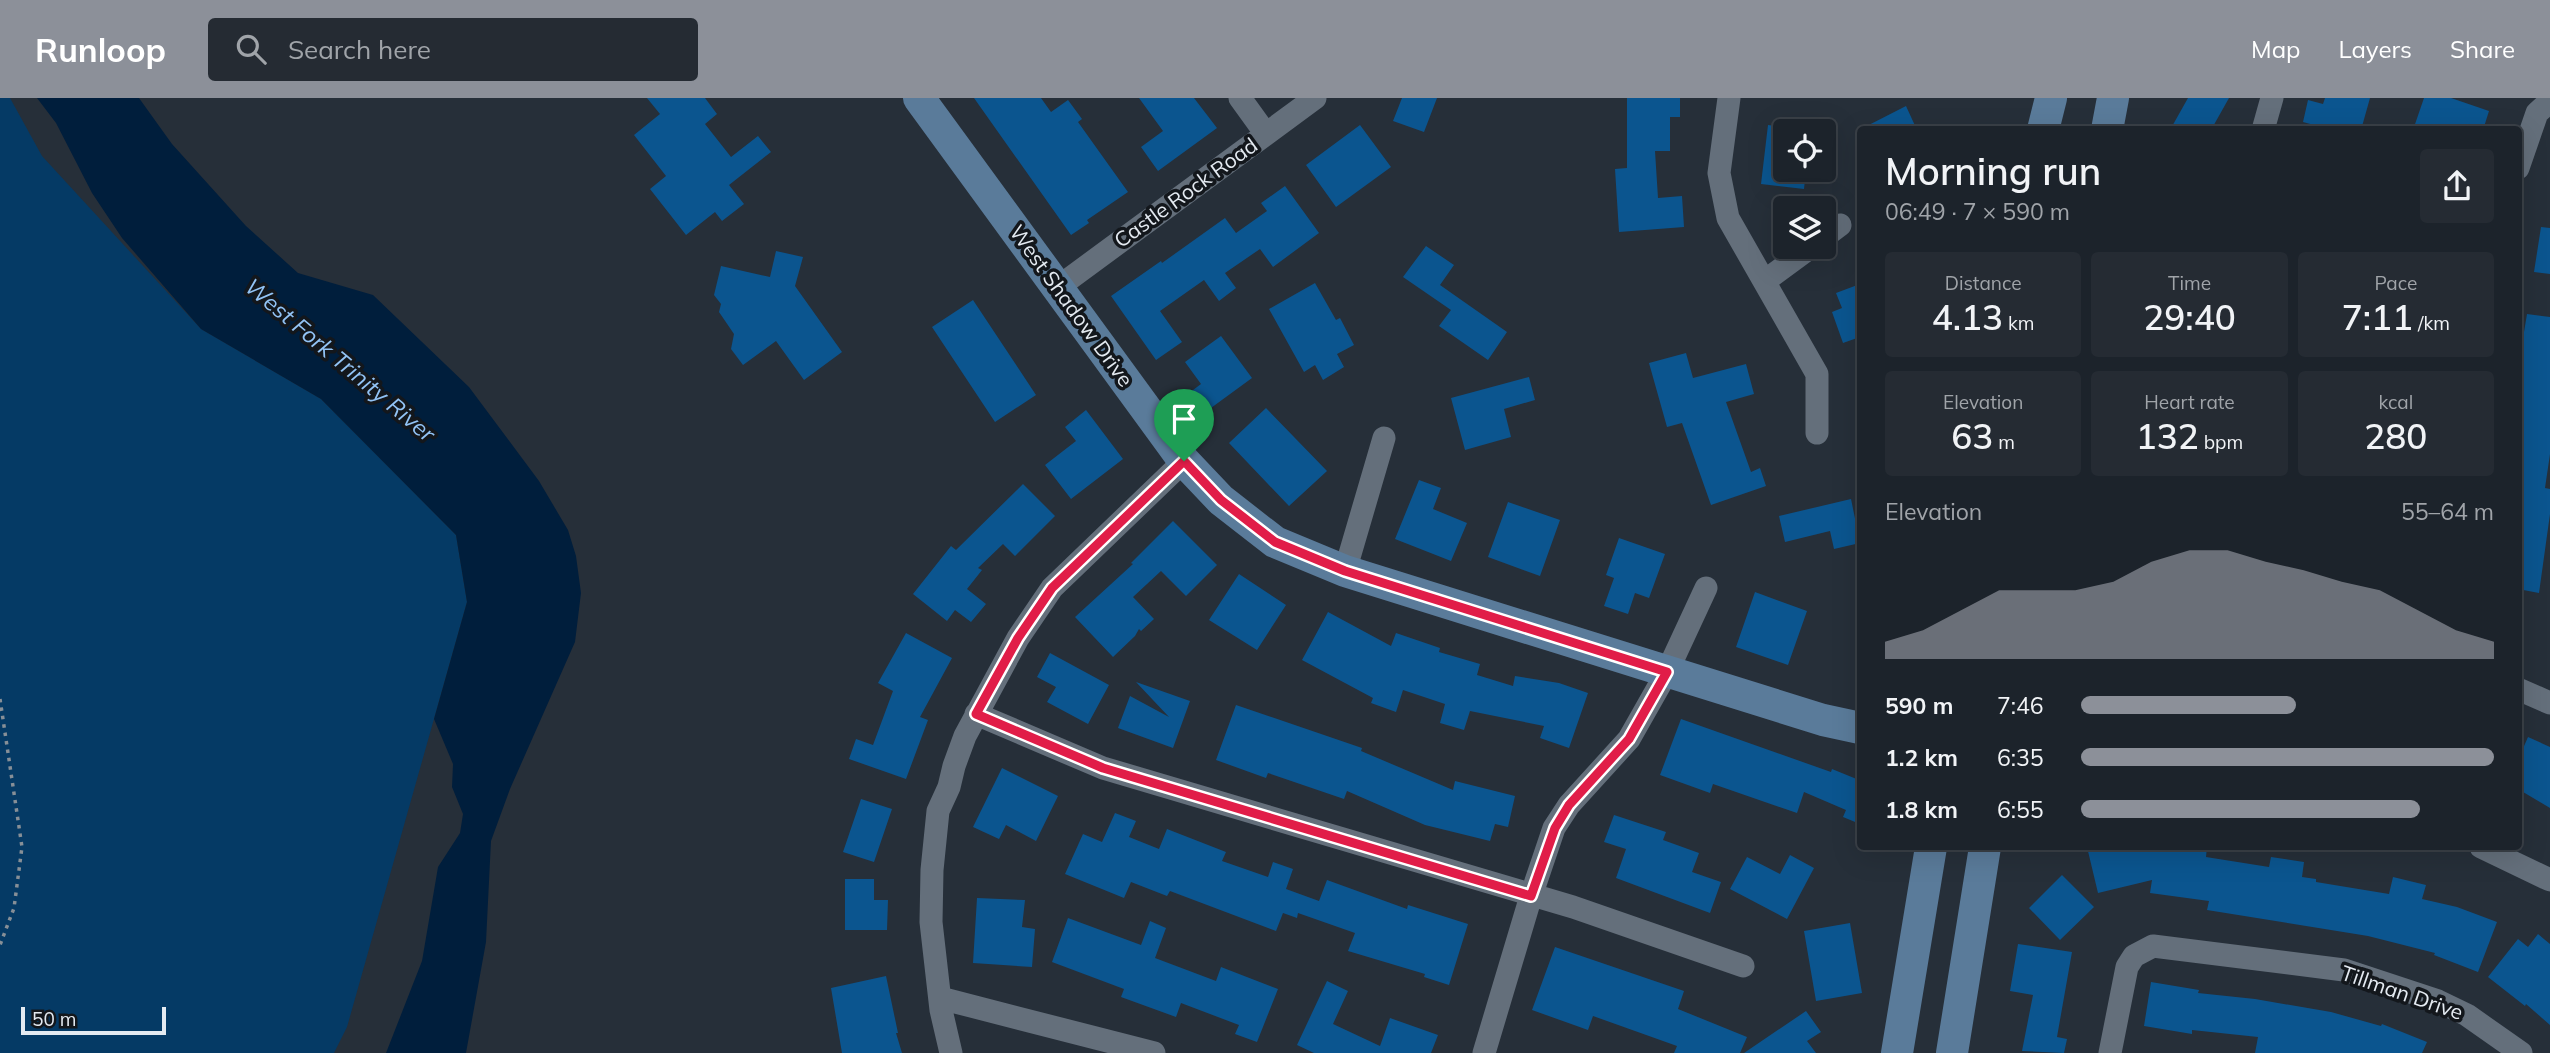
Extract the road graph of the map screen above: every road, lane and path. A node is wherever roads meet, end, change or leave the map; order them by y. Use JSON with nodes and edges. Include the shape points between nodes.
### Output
{"nodes":[{"id":1,"x":919,"y":98,"type":"edge"},
{"id":2,"x":1240,"y":98,"type":"edge"},
{"id":3,"x":1315,"y":98,"type":"edge"},
{"id":4,"x":1729,"y":98,"type":"edge"},
{"id":5,"x":2051,"y":98,"type":"edge"},
{"id":6,"x":2113,"y":98,"type":"edge"},
{"id":7,"x":2272,"y":98,"type":"edge"},
{"id":8,"x":2550,"y":102,"type":"edge"},
{"id":9,"x":2044,"y":126,"type":"edge"},
{"id":10,"x":2108,"y":126,"type":"edge"},
{"id":11,"x":2264,"y":126,"type":"edge"},
{"id":12,"x":1266,"y":134,"type":"junction"},
{"id":13,"x":2522,"y":156,"type":"edge"},
{"id":14,"x":1795,"y":259,"type":"edge"},
{"id":15,"x":1766,"y":280,"type":"junction"},
{"id":16,"x":1058,"y":288,"type":"junction"},
{"id":17,"x":1817,"y":433,"type":"dead end"},
{"id":18,"x":1384,"y":438,"type":"dead end"},
{"id":19,"x":1184,"y":461,"type":"junction"},
{"id":20,"x":1345,"y":571,"type":"junction"},
{"id":21,"x":1706,"y":588,"type":"dead end"},
{"id":22,"x":1667,"y":672,"type":"junction"},
{"id":23,"x":2522,"y":690,"type":"edge"},
{"id":24,"x":0,"y":699,"type":"edge"},
{"id":25,"x":2550,"y":703,"type":"edge"},
{"id":26,"x":976,"y":714,"type":"junction"},
{"id":27,"x":1857,"y":727,"type":"edge"},
{"id":28,"x":1931,"y":850,"type":"edge"},
{"id":29,"x":1985,"y":850,"type":"edge"},
{"id":30,"x":2487,"y":850,"type":"edge"},
{"id":31,"x":2550,"y":880,"type":"edge"},
{"id":32,"x":1531,"y":896,"type":"junction"},
{"id":33,"x":0,"y":945,"type":"edge"},
{"id":34,"x":1743,"y":966,"type":"dead end"},
{"id":35,"x":940,"y":998,"type":"junction"},
{"id":36,"x":951,"y":1053,"type":"edge"},
{"id":37,"x":1154,"y":1053,"type":"edge"},
{"id":38,"x":1483,"y":1053,"type":"edge"},
{"id":39,"x":1897,"y":1053,"type":"edge"},
{"id":40,"x":1952,"y":1053,"type":"edge"},
{"id":41,"x":2110,"y":1053,"type":"edge"},
{"id":42,"x":2521,"y":1053,"type":"edge"}],
"edges":[{"from":1,"to":16,"type":"street","name":"West Shadow Drive"},
{"from":2,"to":12,"type":"street"},
{"from":3,"to":12,"type":"street","name":"Castle Rock Road"},
{"from":4,"to":15,"type":"street","via":[[1719,173],[1728,218]]},
{"from":5,"to":9,"type":"street"},
{"from":6,"to":10,"type":"street"},
{"from":7,"to":11,"type":"street"},
{"from":8,"to":13,"type":"street","via":[[2537,113]]},
{"from":12,"to":16,"type":"street","name":"Castle Rock Road"},
{"from":14,"to":15,"type":"street"},
{"from":15,"to":17,"type":"street","via":[[1816,374]]},
{"from":16,"to":19,"type":"street","name":"West Shadow Drive"},
{"from":18,"to":20,"type":"street"},
{"from":19,"to":20,"type":"street","name":"West Shadow Drive","via":[[1221,500],[1275,542]]},
{"from":19,"to":26,"type":"street","via":[[1052,588]]},
{"from":20,"to":22,"type":"street","name":"West Shadow Drive"},
{"from":21,"to":22,"type":"street"},
{"from":22,"to":27,"type":"street","name":"West Shadow Drive"},
{"from":22,"to":32,"type":"street","via":[[1629,739],[1569,805],[1555,828]]},
{"from":23,"to":25,"type":"street"},
{"from":24,"to":33,"type":"path","via":[[22,847],[14,908]]},
{"from":26,"to":32,"type":"street","via":[[1103,768]]},
{"from":26,"to":35,"type":"street","via":[[938,811],[931,922]]},
{"from":28,"to":39,"type":"street"},
{"from":29,"to":40,"type":"street"},
{"from":30,"to":31,"type":"street"},
{"from":32,"to":34,"type":"street"},
{"from":32,"to":38,"type":"street"},
{"from":35,"to":36,"type":"street"},
{"from":35,"to":37,"type":"street"},
{"from":41,"to":42,"type":"street","name":"Tillman Drive","via":[[2127,967],[2134,956],[2153,946],[2344,970],[2468,1015]]}]}
